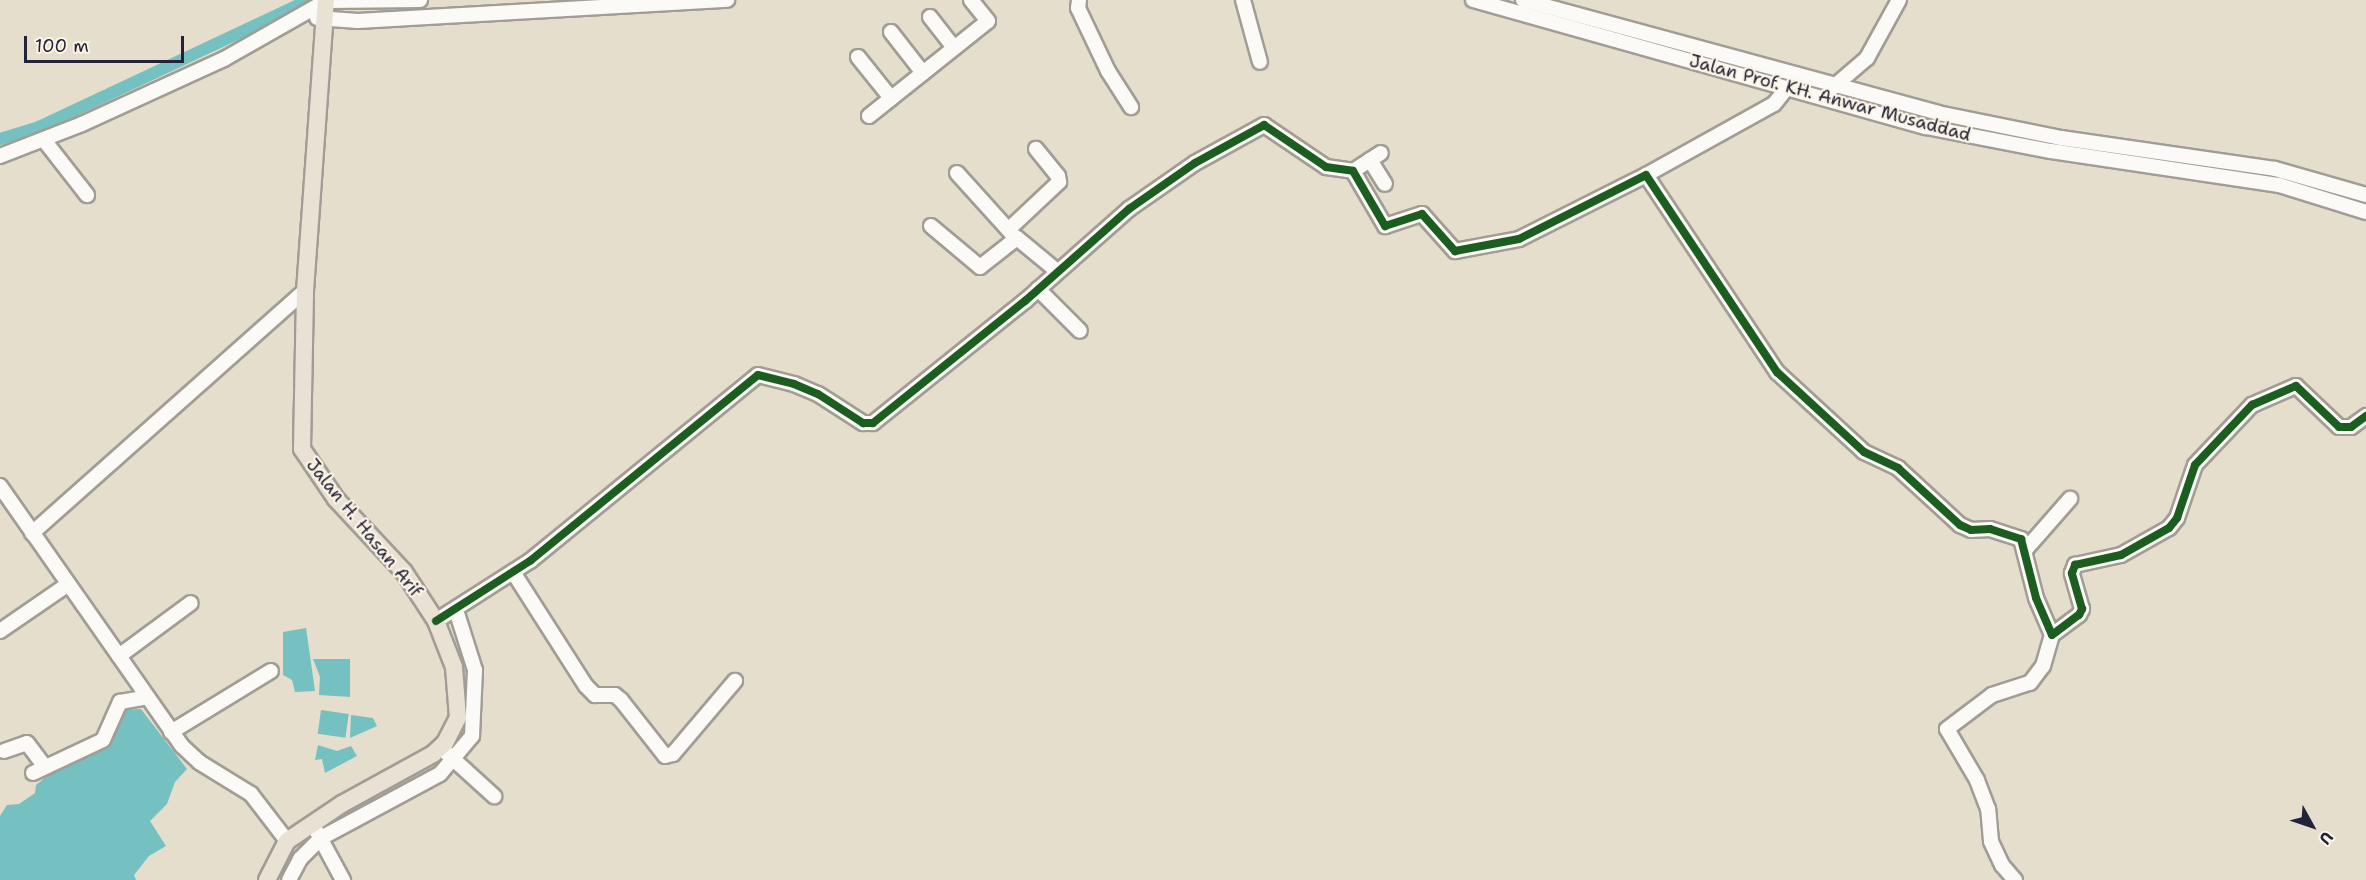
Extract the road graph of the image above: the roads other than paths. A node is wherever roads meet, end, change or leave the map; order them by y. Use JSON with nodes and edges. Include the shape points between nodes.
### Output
{"nodes":[{"id":1,"x":420,"y":0,"type":"edge"},
{"id":2,"x":727,"y":0,"type":"edge"},
{"id":3,"x":971,"y":0,"type":"edge"},
{"id":4,"x":1079,"y":0,"type":"edge"},
{"id":5,"x":1243,"y":0,"type":"edge"},
{"id":6,"x":1473,"y":0,"type":"edge"},
{"id":7,"x":1523,"y":0,"type":"edge"},
{"id":8,"x":1899,"y":0,"type":"edge"},
{"id":9,"x":330,"y":1,"type":"edge"},
{"id":10,"x":306,"y":14,"type":"junction"},
{"id":11,"x":930,"y":17,"type":"dead end"},
{"id":12,"x":333,"y":21,"type":"junction"},
{"id":13,"x":891,"y":32,"type":"dead end"},
{"id":14,"x":954,"y":48,"type":"junction"},
{"id":15,"x":1688,"y":53,"type":"junction"},
{"id":16,"x":858,"y":57,"type":"dead end"},
{"id":17,"x":1260,"y":62,"type":"dead end"},
{"id":18,"x":923,"y":73,"type":"junction"},
{"id":19,"x":1787,"y":88,"type":"junction"},
{"id":20,"x":1830,"y":93,"type":"junction"},
{"id":21,"x":891,"y":98,"type":"junction"},
{"id":22,"x":1131,"y":107,"type":"dead end"},
{"id":23,"x":869,"y":116,"type":"dead end"},
{"id":24,"x":44,"y":140,"type":"junction"},
{"id":25,"x":1036,"y":149,"type":"dead end"},
{"id":26,"x":0,"y":156,"type":"edge"},
{"id":27,"x":1353,"y":171,"type":"junction"},
{"id":28,"x":957,"y":172,"type":"dead end"},
{"id":29,"x":1646,"y":175,"type":"junction"},
{"id":30,"x":1385,"y":184,"type":"dead end"},
{"id":31,"x":87,"y":195,"type":"dead end"},
{"id":32,"x":2366,"y":195,"type":"edge"},
{"id":33,"x":2366,"y":212,"type":"edge"},
{"id":34,"x":931,"y":226,"type":"dead end"},
{"id":35,"x":1013,"y":234,"type":"junction"},
{"id":36,"x":1057,"y":271,"type":"junction"},
{"id":37,"x":1038,"y":289,"type":"junction"},
{"id":38,"x":305,"y":291,"type":"junction"},
{"id":39,"x":1080,"y":331,"type":"dead end"},
{"id":40,"x":2366,"y":416,"type":"edge"},
{"id":41,"x":0,"y":486,"type":"edge"},
{"id":42,"x":2070,"y":500,"type":"dead end"},
{"id":43,"x":32,"y":533,"type":"junction"},
{"id":44,"x":2026,"y":549,"type":"junction"},
{"id":45,"x":513,"y":572,"type":"junction"},
{"id":46,"x":67,"y":585,"type":"junction"},
{"id":47,"x":191,"y":603,"type":"dead end"},
{"id":48,"x":446,"y":616,"type":"junction"},
{"id":49,"x":0,"y":632,"type":"edge"},
{"id":50,"x":2052,"y":635,"type":"junction"},
{"id":51,"x":118,"y":656,"type":"junction"},
{"id":52,"x":271,"y":671,"type":"dead end"},
{"id":53,"x":735,"y":681,"type":"dead end"},
{"id":54,"x":138,"y":698,"type":"junction"},
{"id":55,"x":171,"y":732,"type":"junction"},
{"id":56,"x":4,"y":751,"type":"dead end"},
{"id":57,"x":449,"y":754,"type":"junction"},
{"id":58,"x":494,"y":796,"type":"dead end"},
{"id":59,"x":317,"y":831,"type":"junction"},
{"id":60,"x":288,"y":841,"type":"junction"},
{"id":61,"x":267,"y":880,"type":"edge"},
{"id":62,"x":289,"y":880,"type":"edge"},
{"id":63,"x":343,"y":880,"type":"edge"},
{"id":64,"x":2015,"y":880,"type":"edge"}],
"edges":[{"from":1,"to":9,"type":"street"},
{"from":2,"to":12,"type":"street"},
{"from":3,"to":14,"type":"street","via":[[988,21]]},
{"from":4,"to":22,"type":"street","via":[[1078,8],[1108,71]]},
{"from":5,"to":17,"type":"street"},
{"from":6,"to":15,"type":"street","name":"Jalan Prof. KH. Anwar Musaddad"},
{"from":7,"to":15,"type":"street","name":"Jalan Prof. KH. Anwar Musaddad"},
{"from":8,"to":20,"type":"street","via":[[1867,58]]},
{"from":9,"to":10,"type":"street"},
{"from":9,"to":12,"type":"main road","name":"Jalan H. Hasan Arif"},
{"from":10,"to":12,"type":"street"},
{"from":10,"to":24,"type":"street","via":[[224,58]]},
{"from":11,"to":14,"type":"street"},
{"from":12,"to":38,"type":"main road","name":"Jalan H. Hasan Arif"},
{"from":13,"to":18,"type":"street"},
{"from":14,"to":18,"type":"street"},
{"from":15,"to":19,"type":"street","name":"Jalan Prof. KH. Anwar Musaddad"},
{"from":15,"to":20,"type":"street","name":"Jalan Prof. KH. Anwar Musaddad"},
{"from":16,"to":21,"type":"street"},
{"from":18,"to":21,"type":"street"},
{"from":19,"to":20,"type":"street","name":"Jalan Prof. KH. Anwar Musaddad"},
{"from":19,"to":29,"type":"street","via":[[1778,102]]},
{"from":20,"to":32,"type":"street","name":"Jalan Prof. KH. Anwar Musaddad","via":[[2061,138],[2275,169]]},
{"from":20,"to":33,"type":"street","name":"Jalan Prof. KH. Anwar Musaddad","via":[[1969,136],[2279,185]]},
{"from":21,"to":23,"type":"street"},
{"from":24,"to":26,"type":"street"},
{"from":24,"to":31,"type":"street"},
{"from":25,"to":35,"type":"street","via":[[1059,182]]},
{"from":27,"to":29,"type":"street","via":[[1385,226],[1422,214],[1455,251],[1519,239]]},
{"from":27,"to":30,"type":"street","via":[[1375,157]]},
{"from":27,"to":36,"type":"street","via":[[1326,167],[1264,125],[1163,183]]},
{"from":28,"to":35,"type":"street"},
{"from":29,"to":44,"type":"street","via":[[1777,372],[1864,452],[1898,468],[1960,525],[2014,535]]},
{"from":34,"to":35,"type":"street","via":[[980,267]]},
{"from":35,"to":36,"type":"street"},
{"from":36,"to":37,"type":"street"},
{"from":37,"to":39,"type":"street"},
{"from":37,"to":45,"type":"street","via":[[871,424],[863,423],[818,394],[758,375]]},
{"from":38,"to":43,"type":"street"},
{"from":38,"to":48,"type":"main road","name":"Jalan H. Hasan Arif","via":[[300,426],[303,452],[336,499]]},
{"from":40,"to":50,"type":"street","via":[[2351,427],[2339,428],[2296,386],[2252,405],[2195,465],[2177,518],[2169,528],[2121,555],[2073,568],[2082,609]]},
{"from":41,"to":43,"type":"street"},
{"from":42,"to":44,"type":"street"},
{"from":43,"to":46,"type":"street"},
{"from":44,"to":50,"type":"street","via":[[2036,598]]},
{"from":45,"to":48,"type":"street"},
{"from":45,"to":53,"type":"street","via":[[586,686],[596,695],[615,695],[621,700],[665,756],[673,754]]},
{"from":46,"to":49,"type":"street"},
{"from":46,"to":51,"type":"street"},
{"from":47,"to":51,"type":"street"},
{"from":48,"to":57,"type":"main road","name":"Jalan H. Hasan Arif","via":[[459,705]]},
{"from":50,"to":64,"type":"street","via":[[2043,666],[2030,683],[1992,695],[1947,729],[1977,780],[1988,809],[1991,841]]},
{"from":51,"to":54,"type":"street"},
{"from":52,"to":55,"type":"street"},
{"from":54,"to":55,"type":"street"},
{"from":54,"to":56,"type":"street","via":[[118,705],[112,727],[103,740],[39,770],[27,743]]},
{"from":55,"to":60,"type":"street","via":[[199,762],[251,794]]},
{"from":57,"to":58,"type":"street"},
{"from":57,"to":59,"type":"main road","name":"Jalan H. Hasan Arif"},
{"from":59,"to":60,"type":"main road","name":"Jalan H. Hasan Arif"},
{"from":59,"to":62,"type":"street"},
{"from":59,"to":63,"type":"street"},
{"from":60,"to":61,"type":"main road","name":"Jalan H. Hasan Arif"}]}
